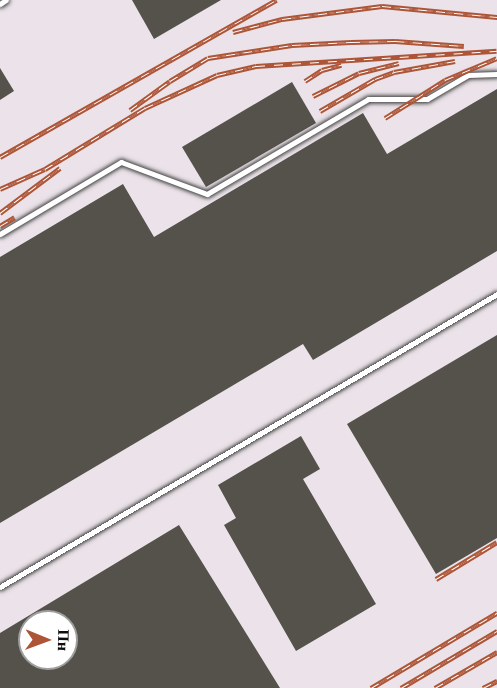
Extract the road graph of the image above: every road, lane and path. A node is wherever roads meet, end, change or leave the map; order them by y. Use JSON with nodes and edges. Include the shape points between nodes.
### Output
{"nodes":[{"id":1,"x":6,"y":0,"type":"edge"},
{"id":2,"x":0,"y":4,"type":"edge"},
{"id":3,"x":497,"y":75,"type":"edge"},
{"id":4,"x":0,"y":234,"type":"edge"},
{"id":5,"x":497,"y":294,"type":"edge"},
{"id":6,"x":0,"y":587,"type":"edge"}],
"edges":[{"from":1,"to":2,"type":"lane"},
{"from":3,"to":4,"type":"lane","via":[[468,75],[427,99],[368,99],[207,194],[121,162]]},
{"from":5,"to":6,"type":"lane"}]}
